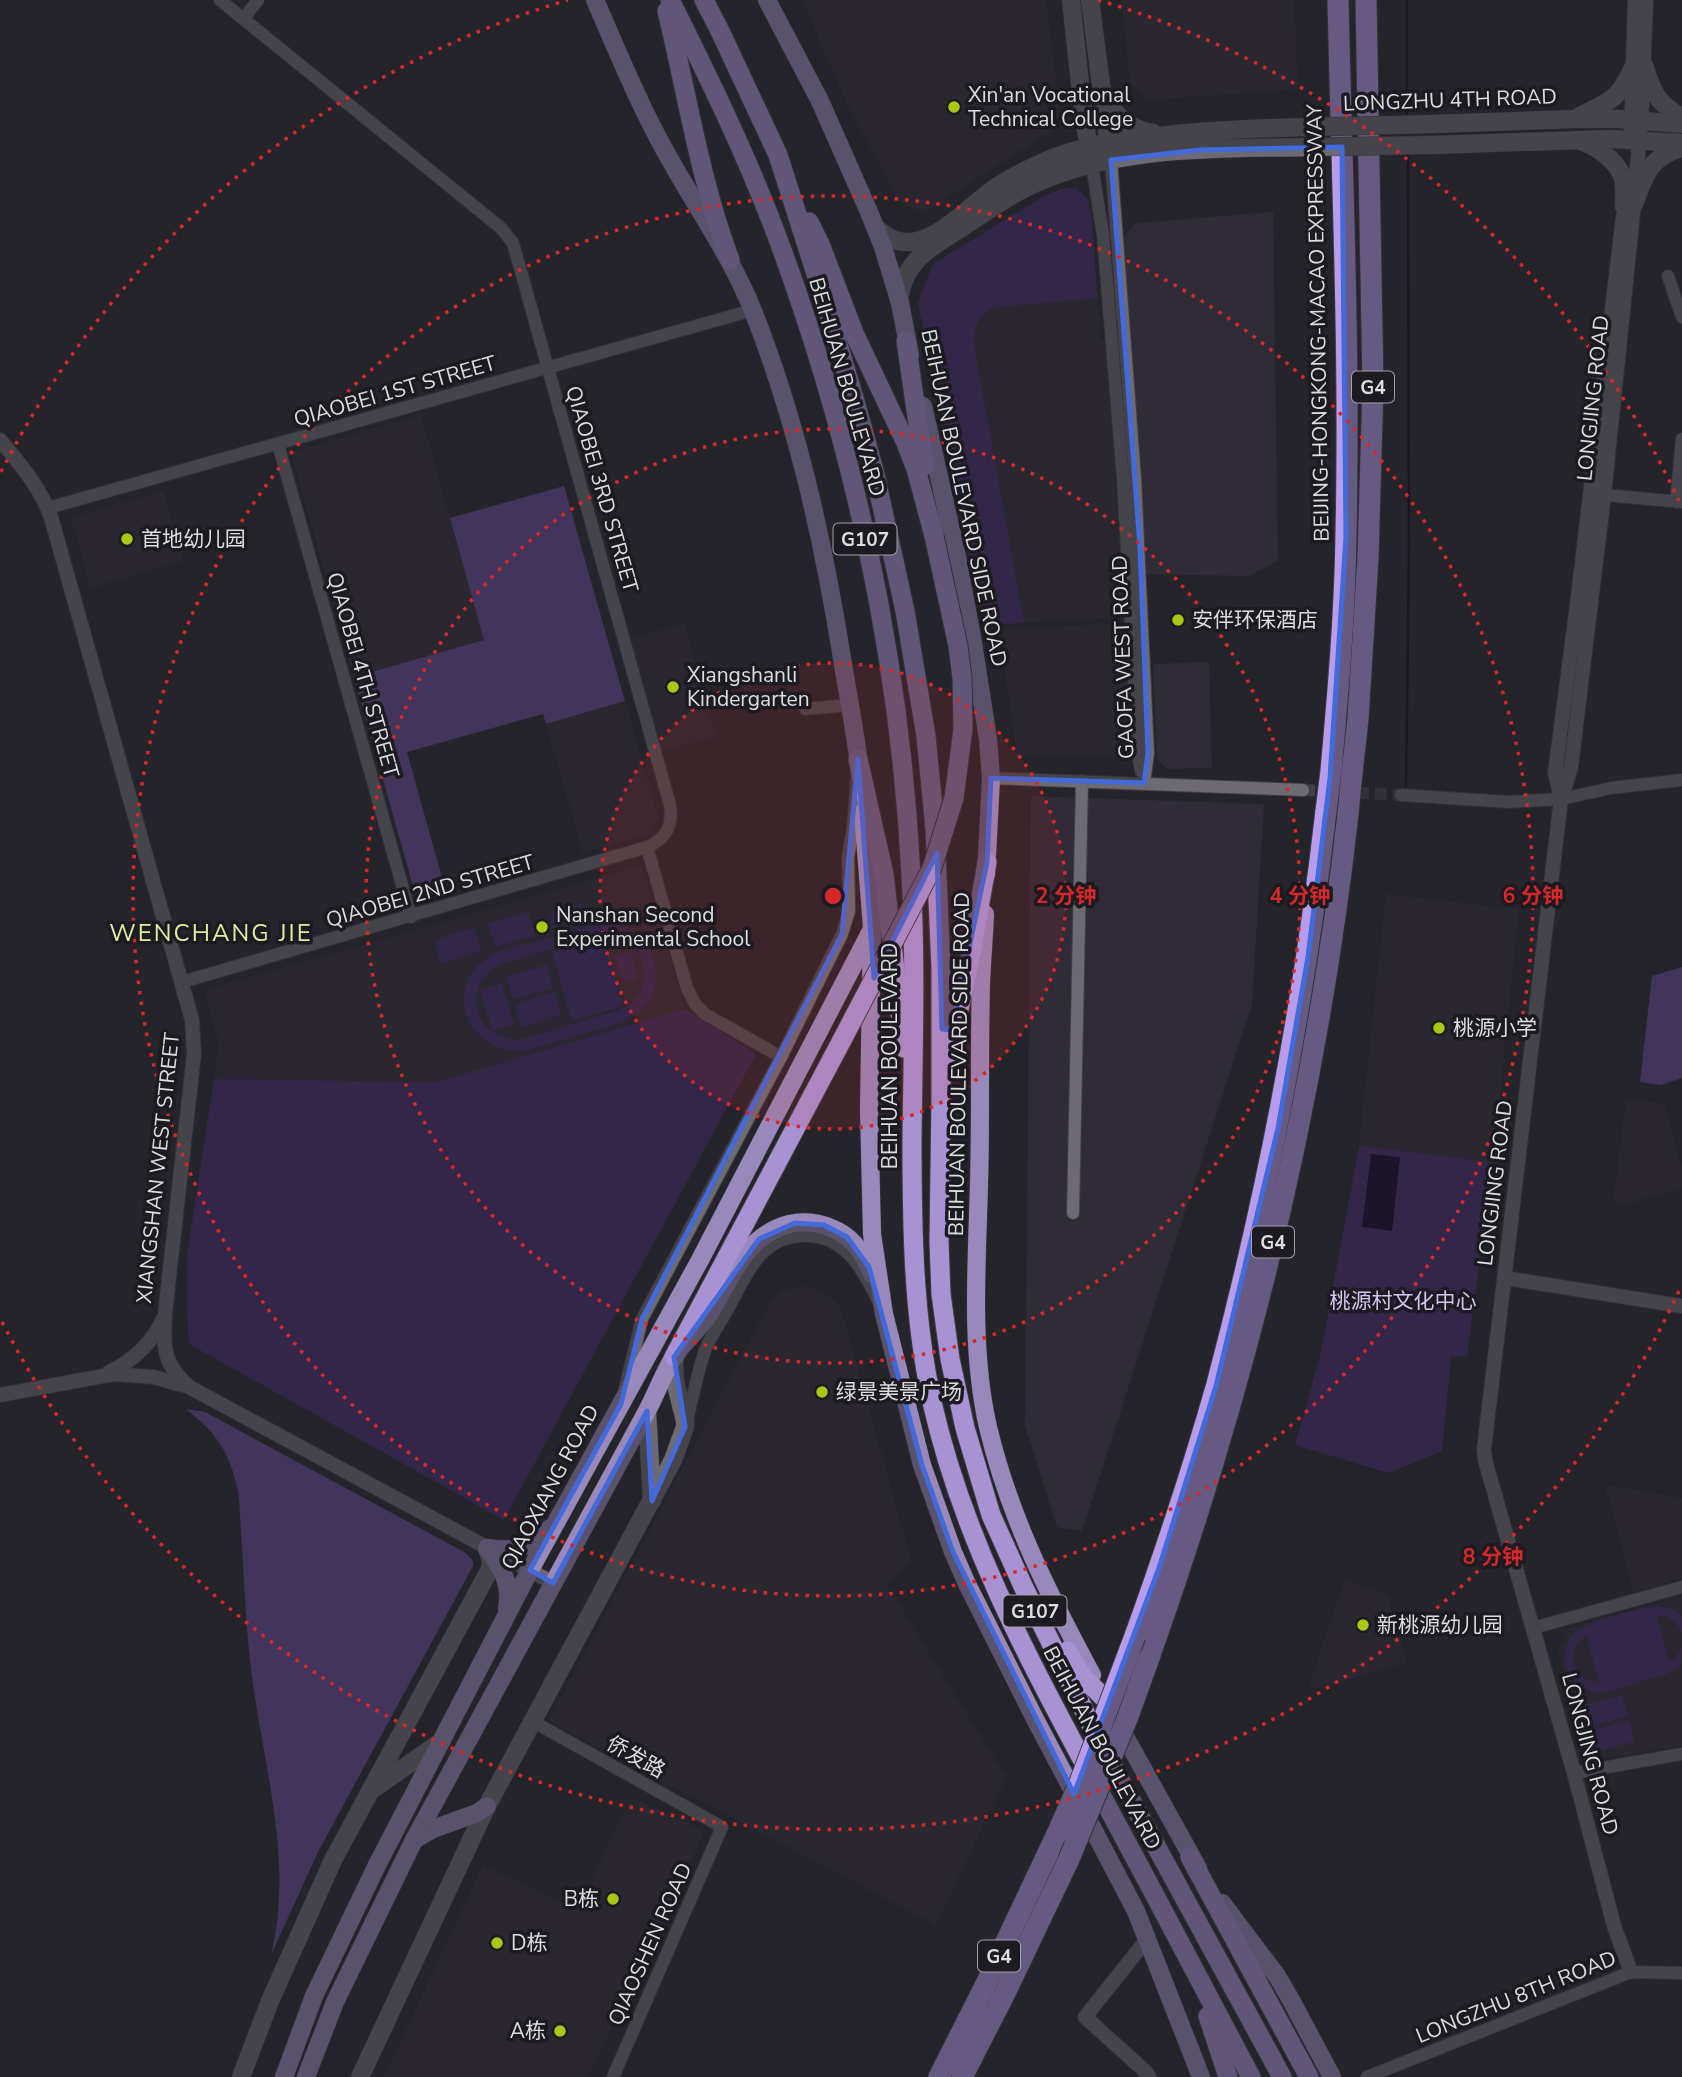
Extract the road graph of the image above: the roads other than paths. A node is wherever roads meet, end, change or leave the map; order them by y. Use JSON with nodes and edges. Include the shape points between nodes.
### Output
{"nodes":[{"id":1,"x":220,"y":0,"type":"edge"},
{"id":2,"x":258,"y":0,"type":"edge"},
{"id":3,"x":595,"y":0,"type":"edge"},
{"id":4,"x":663,"y":0,"type":"edge"},
{"id":5,"x":670,"y":0,"type":"edge"},
{"id":6,"x":704,"y":0,"type":"edge"},
{"id":7,"x":767,"y":0,"type":"edge"},
{"id":8,"x":1071,"y":0,"type":"edge"},
{"id":9,"x":1090,"y":0,"type":"edge"},
{"id":10,"x":1338,"y":0,"type":"edge"},
{"id":11,"x":1366,"y":0,"type":"edge"},
{"id":12,"x":1635,"y":0,"type":"edge"},
{"id":13,"x":1646,"y":0,"type":"edge"},
{"id":14,"x":243,"y":19,"type":"junction"},
{"id":15,"x":1639,"y":66,"type":"junction"},
{"id":16,"x":1100,"y":87,"type":"junction"},
{"id":17,"x":1682,"y":117,"type":"edge"},
{"id":18,"x":1575,"y":119,"type":"junction"},
{"id":19,"x":1682,"y":124,"type":"edge"},
{"id":20,"x":1636,"y":130,"type":"junction"},
{"id":21,"x":1169,"y":135,"type":"junction"},
{"id":22,"x":1570,"y":140,"type":"junction"},
{"id":23,"x":1682,"y":143,"type":"edge"},
{"id":24,"x":1682,"y":148,"type":"edge"},
{"id":25,"x":1110,"y":152,"type":"junction"},
{"id":26,"x":778,"y":155,"type":"junction"},
{"id":27,"x":1091,"y":156,"type":"junction"},
{"id":28,"x":1629,"y":205,"type":"junction"},
{"id":29,"x":874,"y":225,"type":"junction"},
{"id":30,"x":730,"y":260,"type":"junction"},
{"id":31,"x":1668,"y":276,"type":"dead end"},
{"id":32,"x":899,"y":300,"type":"junction"},
{"id":33,"x":752,"y":310,"type":"junction"},
{"id":34,"x":1682,"y":317,"type":"edge"},
{"id":35,"x":906,"y":341,"type":"junction"},
{"id":36,"x":548,"y":368,"type":"junction"},
{"id":37,"x":1682,"y":439,"type":"edge"},
{"id":38,"x":0,"y":440,"type":"edge"},
{"id":39,"x":278,"y":444,"type":"junction"},
{"id":40,"x":1604,"y":495,"type":"junction"},
{"id":41,"x":1679,"y":502,"type":"edge"},
{"id":42,"x":48,"y":508,"type":"junction"},
{"id":43,"x":934,"y":536,"type":"junction"},
{"id":44,"x":849,"y":705,"type":"junction"},
{"id":45,"x":805,"y":709,"type":"dead end"},
{"id":46,"x":858,"y":759,"type":"junction"},
{"id":47,"x":990,"y":778,"type":"junction"},
{"id":48,"x":1682,"y":780,"type":"edge"},
{"id":49,"x":1082,"y":781,"type":"junction"},
{"id":50,"x":1144,"y":783,"type":"junction"},
{"id":51,"x":1303,"y":790,"type":"tunnel mouth"},
{"id":52,"x":1401,"y":795,"type":"tunnel mouth"},
{"id":53,"x":1561,"y":799,"type":"junction"},
{"id":54,"x":647,"y":847,"type":"junction"},
{"id":55,"x":987,"y":862,"type":"junction"},
{"id":56,"x":411,"y":917,"type":"junction"},
{"id":57,"x":872,"y":928,"type":"junction"},
{"id":58,"x":182,"y":982,"type":"junction"},
{"id":59,"x":781,"y":1058,"type":"junction"},
{"id":60,"x":941,"y":1099,"type":"junction"},
{"id":61,"x":912,"y":1111,"type":"junction"},
{"id":62,"x":1073,"y":1213,"type":"dead end"},
{"id":63,"x":1505,"y":1278,"type":"junction"},
{"id":64,"x":1682,"y":1306,"type":"edge"},
{"id":65,"x":165,"y":1314,"type":"junction"},
{"id":66,"x":884,"y":1314,"type":"junction"},
{"id":67,"x":674,"y":1356,"type":"junction"},
{"id":68,"x":99,"y":1376,"type":"junction"},
{"id":69,"x":191,"y":1388,"type":"junction"},
{"id":70,"x":0,"y":1395,"type":"edge"},
{"id":71,"x":621,"y":1404,"type":"junction"},
{"id":72,"x":647,"y":1411,"type":"junction"},
{"id":73,"x":685,"y":1427,"type":"junction"},
{"id":74,"x":652,"y":1501,"type":"junction"},
{"id":75,"x":558,"y":1519,"type":"junction"},
{"id":76,"x":487,"y":1548,"type":"junction"},
{"id":77,"x":530,"y":1570,"type":"junction"},
{"id":78,"x":553,"y":1583,"type":"junction"},
{"id":79,"x":1023,"y":1586,"type":"junction"},
{"id":80,"x":1682,"y":1587,"type":"edge"},
{"id":81,"x":505,"y":1618,"type":"junction"},
{"id":82,"x":1533,"y":1628,"type":"junction"},
{"id":83,"x":481,"y":1665,"type":"junction"},
{"id":84,"x":502,"y":1677,"type":"junction"},
{"id":85,"x":1103,"y":1697,"type":"junction"},
{"id":86,"x":532,"y":1721,"type":"junction"},
{"id":87,"x":442,"y":1741,"type":"junction"},
{"id":88,"x":1682,"y":1754,"type":"edge"},
{"id":89,"x":1574,"y":1773,"type":"junction"},
{"id":90,"x":369,"y":1793,"type":"junction"},
{"id":91,"x":487,"y":1806,"type":"junction"},
{"id":92,"x":722,"y":1827,"type":"joint"},
{"id":93,"x":414,"y":1840,"type":"junction"},
{"id":94,"x":1190,"y":1857,"type":"junction"},
{"id":95,"x":1148,"y":1938,"type":"junction"},
{"id":96,"x":1186,"y":1952,"type":"junction"},
{"id":97,"x":1632,"y":1972,"type":"junction"},
{"id":98,"x":1682,"y":1973,"type":"edge"},
{"id":99,"x":307,"y":2075,"type":"edge"},
{"id":100,"x":241,"y":2077,"type":"edge"},
{"id":101,"x":284,"y":2077,"type":"edge"},
{"id":102,"x":360,"y":2077,"type":"edge"},
{"id":103,"x":613,"y":2077,"type":"edge"},
{"id":104,"x":939,"y":2077,"type":"edge"},
{"id":105,"x":962,"y":2077,"type":"edge"},
{"id":106,"x":1149,"y":2077,"type":"edge"},
{"id":107,"x":1201,"y":2077,"type":"edge"},
{"id":108,"x":1228,"y":2077,"type":"edge"},
{"id":109,"x":1251,"y":2077,"type":"edge"},
{"id":110,"x":1282,"y":2077,"type":"edge"},
{"id":111,"x":1309,"y":2077,"type":"edge"},
{"id":112,"x":1332,"y":2077,"type":"edge"},
{"id":113,"x":1367,"y":2077,"type":"edge"}],
"edges":[{"from":1,"to":14,"type":"street","name":"QIAOBEI 3RD STREET"},
{"from":2,"to":14,"type":"street"},
{"from":3,"to":30,"type":"main road","via":[[654,131]]},
{"from":4,"to":30,"type":"highway","via":[[709,194]]},
{"from":5,"to":61,"type":"highway","name":"BEIHUAN BOULEVARD","number":"G107","via":[[743,153],[793,280],[834,411],[882,620],[908,830],[914,969]]},
{"from":6,"to":26,"type":"highway","name":"BEIHUAN BOULEVARD","number":"G107"},
{"from":7,"to":29,"type":"main road","name":"BEIHUAN BOULEVARD SIDE ROAD","via":[[820,101]]},
{"from":8,"to":27,"type":"main road"},
{"from":9,"to":16,"type":"main road"},
{"from":10,"to":104,"type":"highway","name":"BEIJING-HONGKONG-MACAO EXPRESSWAY","number":"G4","bridge":true,"via":[[1348,380],[1338,683],[1308,957],[1278,1128],[1216,1386],[1135,1636],[1057,1834]]},
{"from":11,"to":105,"type":"highway","number":"G4","bridge":true,"via":[[1373,386],[1358,719],[1326,973],[1282,1208],[1220,1442],[1127,1719],[1069,1859]]},
{"from":12,"to":15,"type":"street","name":"LONGJING ROAD"},
{"from":13,"to":15,"type":"street","name":"LONGJING ROAD"},
{"from":14,"to":36,"type":"street","name":"QIAOBEI 3RD STREET","via":[[508,236]]},
{"from":15,"to":17,"type":"main road","via":[[1660,102]]},
{"from":15,"to":18,"type":"main road","via":[[1607,104]]},
{"from":15,"to":20,"type":"street","name":"LONGJING ROAD"},
{"from":16,"to":21,"type":"main road","via":[[1124,121],[1147,132]]},
{"from":16,"to":25,"type":"main road"},
{"from":18,"to":20,"type":"main road","name":"LONGZHU 4TH ROAD"},
{"from":18,"to":21,"type":"main road","name":"LONGZHU 4TH ROAD","bridge":true,"via":[[1228,129]]},
{"from":19,"to":20,"type":"main road","name":"LONGZHU 4TH ROAD"},
{"from":20,"to":22,"type":"main road","name":"LONGZHU 4TH ROAD"},
{"from":20,"to":23,"type":"main road","name":"LONGZHU 4TH ROAD"},
{"from":20,"to":28,"type":"street","name":"LONGJING ROAD"},
{"from":21,"to":25,"type":"main road","name":"LONGZHU 4TH ROAD","via":[[1130,138]]},
{"from":22,"to":25,"type":"main road","name":"LONGZHU 4TH ROAD","bridge":true},
{"from":22,"to":28,"type":"main road","via":[[1592,146],[1612,161],[1621,173]]},
{"from":24,"to":28,"type":"main road","via":[[1657,159]]},
{"from":25,"to":27,"type":"main road","name":"LONGZHU 4TH ROAD"},
{"from":25,"to":50,"type":"street","name":"GAOFA WEST ROAD","via":[[1140,547],[1148,753]]},
{"from":26,"to":43,"type":"highway","via":[[906,443]]},
{"from":26,"to":60,"type":"highway","name":"BEIHUAN BOULEVARD","number":"G107","via":[[856,405],[905,611],[926,736],[935,829]]},
{"from":27,"to":29,"type":"main road","name":"LONGZHU 4TH ROAD","via":[[1049,159],[995,188],[950,224],[917,241],[891,240]]},
{"from":27,"to":32,"type":"main road","name":"LONGZHU 4TH ROAD","via":[[1023,189],[929,248],[906,273]]},
{"from":27,"to":50,"type":"street","name":"GAOFA WEST ROAD","via":[[1106,262],[1127,528],[1138,753]]},
{"from":28,"to":40,"type":"street","name":"LONGJING ROAD"},
{"from":28,"to":53,"type":"street","name":"LONGJING ROAD","via":[[1555,773]]},
{"from":29,"to":32,"type":"main road","name":"BEIHUAN BOULEVARD SIDE ROAD"},
{"from":30,"to":33,"type":"main road"},
{"from":31,"to":34,"type":"street"},
{"from":32,"to":35,"type":"main road","name":"BEIHUAN BOULEVARD SIDE ROAD"},
{"from":33,"to":36,"type":"street","name":"QIAOBEI 1ST STREET"},
{"from":33,"to":44,"type":"main road","via":[[772,362],[816,517]]},
{"from":35,"to":43,"type":"highway"},
{"from":35,"to":47,"type":"main road","name":"BEIHUAN BOULEVARD SIDE ROAD","via":[[972,637]]},
{"from":36,"to":39,"type":"street","name":"QIAOBEI 1ST STREET"},
{"from":36,"to":54,"type":"street","name":"QIAOBEI 3RD STREET","via":[[670,805],[670,827]]},
{"from":37,"to":41,"type":"street"},
{"from":38,"to":42,"type":"street","name":"XIANGSHAN WEST STREET","via":[[34,482]]},
{"from":39,"to":42,"type":"street","name":"QIAOBEI 1ST STREET"},
{"from":39,"to":56,"type":"street","name":"QIAOBEI 4TH STREET"},
{"from":40,"to":41,"type":"street"},
{"from":40,"to":53,"type":"street","name":"LONGJING ROAD","via":[[1571,767]]},
{"from":42,"to":58,"type":"street","name":"XIANGSHAN WEST STREET"},
{"from":43,"to":67,"type":"highway","bridge":true,"via":[[958,646],[963,729],[954,798],[932,868]]},
{"from":44,"to":45,"type":"street"},
{"from":44,"to":46,"type":"main road"},
{"from":46,"to":57,"type":"main road"},
{"from":46,"to":59,"type":"street","via":[[846,923]]},
{"from":46,"to":61,"type":"highway","via":[[884,874]]},
{"from":47,"to":49,"type":"street"},
{"from":47,"to":55,"type":"main road","name":"BEIHUAN BOULEVARD SIDE ROAD"},
{"from":48,"to":53,"type":"street"},
{"from":49,"to":50,"type":"street"},
{"from":49,"to":62,"type":"street"},
{"from":50,"to":51,"type":"street"},
{"from":52,"to":53,"type":"street","via":[[1509,802]]},
{"from":53,"to":63,"type":"street","name":"LONGJING ROAD"},
{"from":54,"to":56,"type":"street","name":"QIAOBEI 2ND STREET"},
{"from":54,"to":59,"type":"street","via":[[695,1004]]},
{"from":55,"to":60,"type":"highway"},
{"from":55,"to":85,"type":"main road","name":"BEIHUAN BOULEVARD SIDE ROAD","via":[[976,1290],[981,1385],[995,1455],[1019,1526]]},
{"from":56,"to":58,"type":"street","name":"QIAOBEI 2ND STREET"},
{"from":57,"to":66,"type":"main road","via":[[870,1200]]},
{"from":57,"to":71,"type":"main road","name":"QIAOXIANG ROAD"},
{"from":58,"to":65,"type":"street","name":"XIANGSHAN WEST STREET","via":[[194,1043]]},
{"from":59,"to":71,"type":"street","via":[[642,1319]]},
{"from":60,"to":79,"type":"highway","name":"BEIHUAN BOULEVARD","number":"G107","via":[[939,1242],[950,1359],[991,1515]]},
{"from":61,"to":96,"type":"highway","name":"BEIHUAN BOULEVARD","number":"G107","via":[[914,1284],[931,1400],[954,1483],[1020,1641]]},
{"from":63,"to":64,"type":"street"},
{"from":63,"to":82,"type":"street","name":"LONGJING ROAD","via":[[1484,1450]]},
{"from":65,"to":68,"type":"street","via":[[142,1350]]},
{"from":65,"to":69,"type":"street","name":"XIANGSHAN WEST STREET","via":[[167,1359]]},
{"from":66,"to":67,"type":"main road","via":[[857,1246],[824,1225],[795,1223],[769,1232],[749,1248],[706,1318]]},
{"from":66,"to":73,"type":"street","via":[[858,1264],[839,1245],[804,1236],[775,1243],[750,1267],[707,1346]]},
{"from":66,"to":95,"type":"main road","via":[[922,1465],[953,1552]]},
{"from":67,"to":72,"type":"main road"},
{"from":67,"to":73,"type":"main road"},
{"from":68,"to":69,"type":"street","via":[[139,1374]]},
{"from":68,"to":70,"type":"street"},
{"from":69,"to":76,"type":"street","name":"XIANGSHAN WEST STREET"},
{"from":71,"to":75,"type":"main road","name":"QIAOXIANG ROAD"},
{"from":72,"to":74,"type":"main road"},
{"from":72,"to":78,"type":"main road"},
{"from":73,"to":74,"type":"main road"},
{"from":74,"to":86,"type":"main road"},
{"from":75,"to":76,"type":"main road","via":[[535,1541],[520,1548]]},
{"from":75,"to":77,"type":"main road","name":"QIAOXIANG ROAD"},
{"from":76,"to":77,"type":"street","name":"XIANGSHAN WEST STREET"},
{"from":76,"to":81,"type":"main road","via":[[507,1583]]},
{"from":76,"to":90,"type":"main road","via":[[491,1562],[485,1578]]},
{"from":77,"to":78,"type":"street","name":"XIANGSHAN WEST STREET"},
{"from":77,"to":81,"type":"main road","name":"QIAOXIANG ROAD"},
{"from":78,"to":84,"type":"main road"},
{"from":79,"to":85,"type":"highway","via":[[1083,1677]]},
{"from":79,"to":110,"type":"highway","name":"BEIHUAN BOULEVARD","number":"G107","via":[[1102,1747]]},
{"from":80,"to":82,"type":"street"},
{"from":81,"to":83,"type":"main road","name":"QIAOXIANG ROAD"},
{"from":82,"to":89,"type":"street","name":"LONGJING ROAD"},
{"from":83,"to":84,"type":"main road"},
{"from":83,"to":87,"type":"main road","name":"QIAOXIANG ROAD"},
{"from":84,"to":93,"type":"main road"},
{"from":85,"to":94,"type":"main road","name":"BEIHUAN BOULEVARD SIDE ROAD"},
{"from":86,"to":91,"type":"main road"},
{"from":86,"to":92,"type":"street","name":"侨发路"},
{"from":87,"to":90,"type":"main road"},
{"from":87,"to":101,"type":"main road","name":"QIAOXIANG ROAD","via":[[314,1996]]},
{"from":88,"to":89,"type":"street"},
{"from":89,"to":97,"type":"street","name":"LONGJING ROAD","via":[[1614,1926]]},
{"from":90,"to":100,"type":"main road","via":[[301,1928]]},
{"from":91,"to":93,"type":"main road"},
{"from":91,"to":102,"type":"main road"},
{"from":92,"to":103,"type":"street","name":"QIAOSHEN ROAD"},
{"from":93,"to":99,"type":"main road","via":[[335,2002]]},
{"from":94,"to":111,"type":"highway"},
{"from":94,"to":112,"type":"main road","name":"BEIHUAN BOULEVARD SIDE ROAD","via":[[1277,1976]]},
{"from":95,"to":106,"type":"street","via":[[1085,2017]]},
{"from":95,"to":107,"type":"main road"},
{"from":96,"to":108,"type":"highway"},
{"from":96,"to":109,"type":"highway","name":"BEIHUAN BOULEVARD","number":"G107"},
{"from":97,"to":98,"type":"street","name":"LONGZHU 8TH ROAD"},
{"from":97,"to":113,"type":"street","name":"LONGZHU 8TH ROAD"}]}
